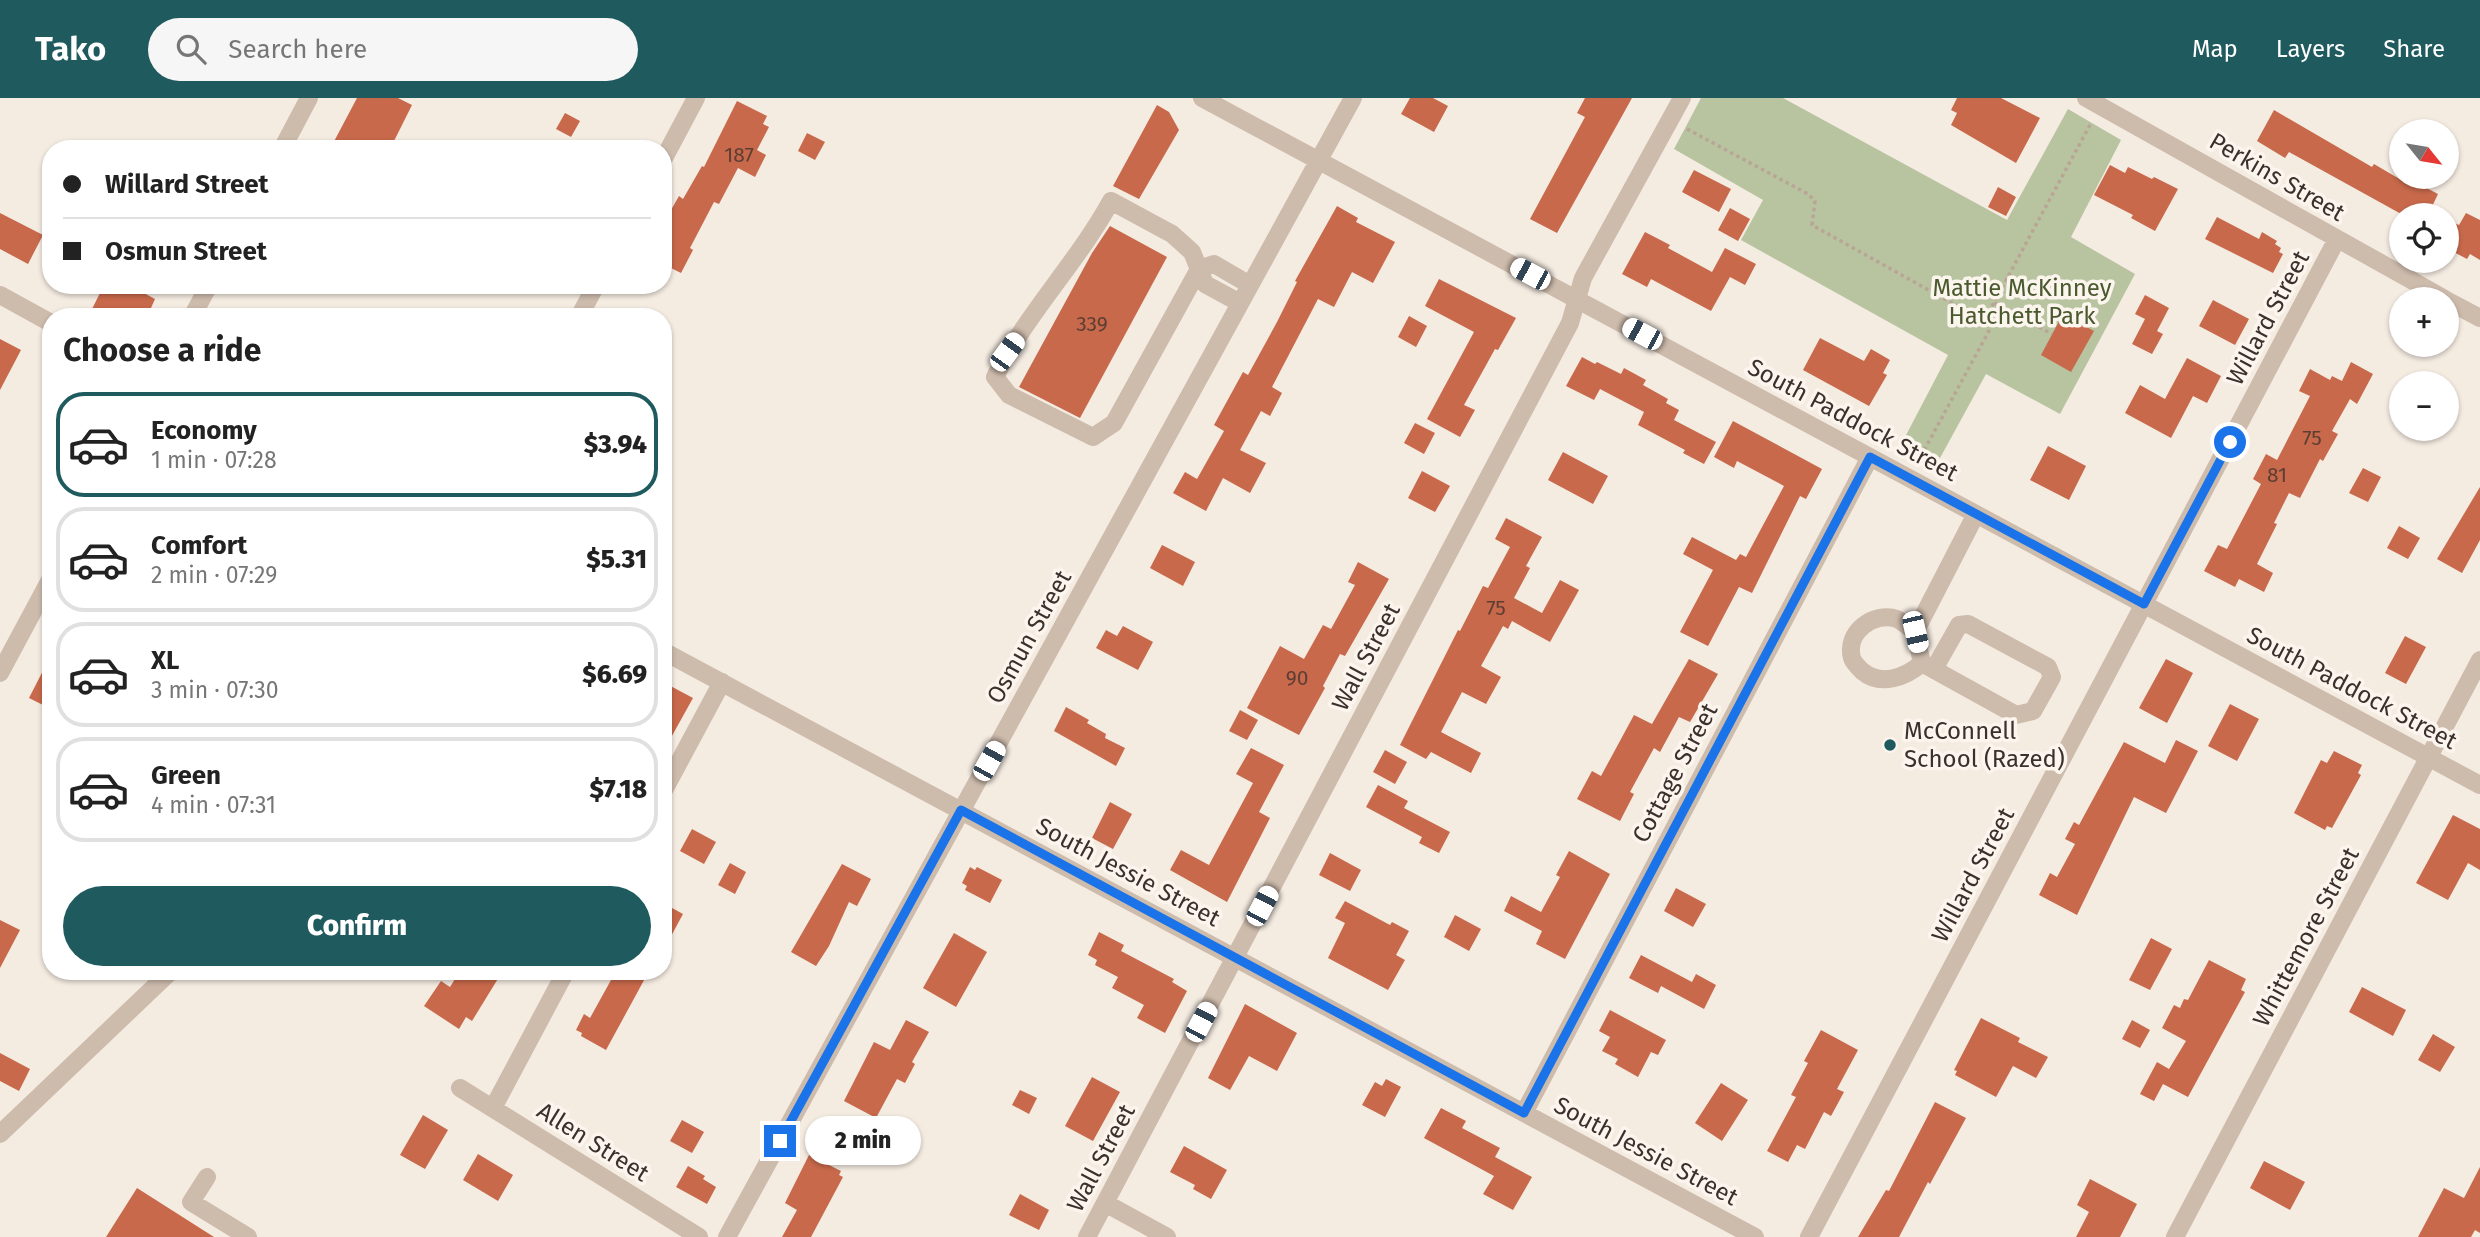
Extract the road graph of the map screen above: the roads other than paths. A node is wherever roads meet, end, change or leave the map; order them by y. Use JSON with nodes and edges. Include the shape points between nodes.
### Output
{"nodes":[{"id":1,"x":309,"y":98,"type":"edge"},
{"id":2,"x":696,"y":98,"type":"edge"},
{"id":3,"x":1202,"y":98,"type":"edge"},
{"id":4,"x":1353,"y":98,"type":"edge"},
{"id":5,"x":1682,"y":98,"type":"edge"},
{"id":6,"x":2097,"y":101,"type":"edge"},
{"id":7,"x":287,"y":140,"type":"edge"},
{"id":8,"x":672,"y":143,"type":"edge"},
{"id":9,"x":1319,"y":161,"type":"junction"},
{"id":10,"x":2337,"y":239,"type":"junction"},
{"id":11,"x":1199,"y":269,"type":"junction"},
{"id":12,"x":1250,"y":285,"type":"junction"},
{"id":13,"x":2423,"y":287,"type":"edge"},
{"id":14,"x":0,"y":295,"type":"edge"},
{"id":15,"x":1577,"y":299,"type":"junction"},
{"id":16,"x":1240,"y":303,"type":"junction"},
{"id":17,"x":2459,"y":307,"type":"edge"},
{"id":18,"x":42,"y":318,"type":"edge"},
{"id":19,"x":2480,"y":318,"type":"edge"},
{"id":20,"x":1870,"y":457,"type":"junction"},
{"id":21,"x":1976,"y":514,"type":"junction"},
{"id":22,"x":42,"y":595,"type":"edge"},
{"id":23,"x":2144,"y":604,"type":"junction"},
{"id":24,"x":1915,"y":632,"type":"junction"},
{"id":25,"x":672,"y":655,"type":"edge"},
{"id":26,"x":2480,"y":660,"type":"edge"},
{"id":27,"x":1928,"y":666,"type":"junction"},
{"id":28,"x":0,"y":673,"type":"edge"},
{"id":29,"x":722,"y":682,"type":"junction"},
{"id":30,"x":2428,"y":757,"type":"junction"},
{"id":31,"x":672,"y":775,"type":"edge"},
{"id":32,"x":2480,"y":785,"type":"edge"},
{"id":33,"x":961,"y":810,"type":"junction"},
{"id":34,"x":1235,"y":957,"type":"junction"},
{"id":35,"x":161,"y":980,"type":"edge"},
{"id":36,"x":561,"y":980,"type":"edge"},
{"id":37,"x":460,"y":1088,"type":"dead end"},
{"id":38,"x":493,"y":1108,"type":"junction"},
{"id":39,"x":1524,"y":1113,"type":"junction"},
{"id":40,"x":0,"y":1134,"type":"edge"},
{"id":41,"x":207,"y":1177,"type":"dead end"},
{"id":42,"x":1105,"y":1203,"type":"junction"},
{"id":43,"x":248,"y":1237,"type":"edge"},
{"id":44,"x":699,"y":1237,"type":"edge"},
{"id":45,"x":727,"y":1237,"type":"edge"},
{"id":46,"x":1087,"y":1237,"type":"edge"},
{"id":47,"x":1167,"y":1237,"type":"edge"},
{"id":48,"x":1755,"y":1237,"type":"edge"},
{"id":49,"x":1809,"y":1237,"type":"edge"},
{"id":50,"x":2175,"y":1237,"type":"edge"}],
"edges":[{"from":1,"to":7,"type":"street"},
{"from":2,"to":8,"type":"street"},
{"from":3,"to":9,"type":"street","name":"South Paddock Street"},
{"from":4,"to":9,"type":"street","name":"Osmun Street"},
{"from":5,"to":15,"type":"street","name":"Wall Street","via":[[1583,278]]},
{"from":6,"to":10,"type":"street","name":"Perkins Street"},
{"from":9,"to":12,"type":"street","name":"Osmun Street"},
{"from":9,"to":15,"type":"street","name":"South Paddock Street"},
{"from":10,"to":13,"type":"street","name":"Perkins Street"},
{"from":10,"to":23,"type":"street","name":"Willard Street"},
{"from":11,"to":11,"type":"street","via":[[1114,423],[1093,437],[1009,395],[995,377],[1007,352],[1111,201],[1172,234],[1192,252]]},
{"from":11,"to":12,"type":"street","via":[[1214,264]]},
{"from":11,"to":16,"type":"street","via":[[1205,284]]},
{"from":12,"to":16,"type":"street","name":"Osmun Street"},
{"from":14,"to":18,"type":"street"},
{"from":15,"to":20,"type":"street","name":"South Paddock Street"},
{"from":15,"to":34,"type":"street","name":"Wall Street","via":[[1570,323]]},
{"from":16,"to":33,"type":"street","name":"Osmun Street"},
{"from":17,"to":19,"type":"street","name":"Perkins Street"},
{"from":20,"to":21,"type":"street","name":"South Paddock Street"},
{"from":20,"to":39,"type":"street","name":"Cottage Street"},
{"from":21,"to":23,"type":"street","name":"South Paddock Street"},
{"from":21,"to":24,"type":"street"},
{"from":22,"to":28,"type":"street"},
{"from":23,"to":30,"type":"street","name":"South Paddock Street"},
{"from":23,"to":49,"type":"street","name":"Willard Street"},
{"from":24,"to":27,"type":"street"},
{"from":24,"to":27,"type":"street","via":[[1897,619],[1877,617],[1863,624],[1853,641],[1852,658],[1873,678],[1886,680]]},
{"from":25,"to":29,"type":"street","name":"South Jessie Street"},
{"from":26,"to":30,"type":"street","name":"Whittemore Street"},
{"from":27,"to":27,"type":"street","via":[[2016,715],[2034,711],[2052,677],[2048,667],[1968,624],[1959,625]]},
{"from":29,"to":31,"type":"street"},
{"from":29,"to":33,"type":"street","name":"South Jessie Street"},
{"from":30,"to":32,"type":"street","name":"South Paddock Street"},
{"from":30,"to":50,"type":"street","name":"Whittemore Street"},
{"from":33,"to":34,"type":"street","name":"South Jessie Street"},
{"from":33,"to":45,"type":"street","name":"Osmun Street"},
{"from":34,"to":39,"type":"street","name":"South Jessie Street"},
{"from":34,"to":42,"type":"street","name":"Wall Street"},
{"from":35,"to":40,"type":"street"},
{"from":36,"to":38,"type":"street"},
{"from":37,"to":38,"type":"street","name":"Allen Street"},
{"from":38,"to":44,"type":"street","name":"Allen Street"},
{"from":39,"to":48,"type":"street","name":"South Jessie Street"},
{"from":41,"to":43,"type":"street","via":[[191,1202]]},
{"from":42,"to":46,"type":"street","name":"Wall Street"},
{"from":42,"to":47,"type":"street"}]}
